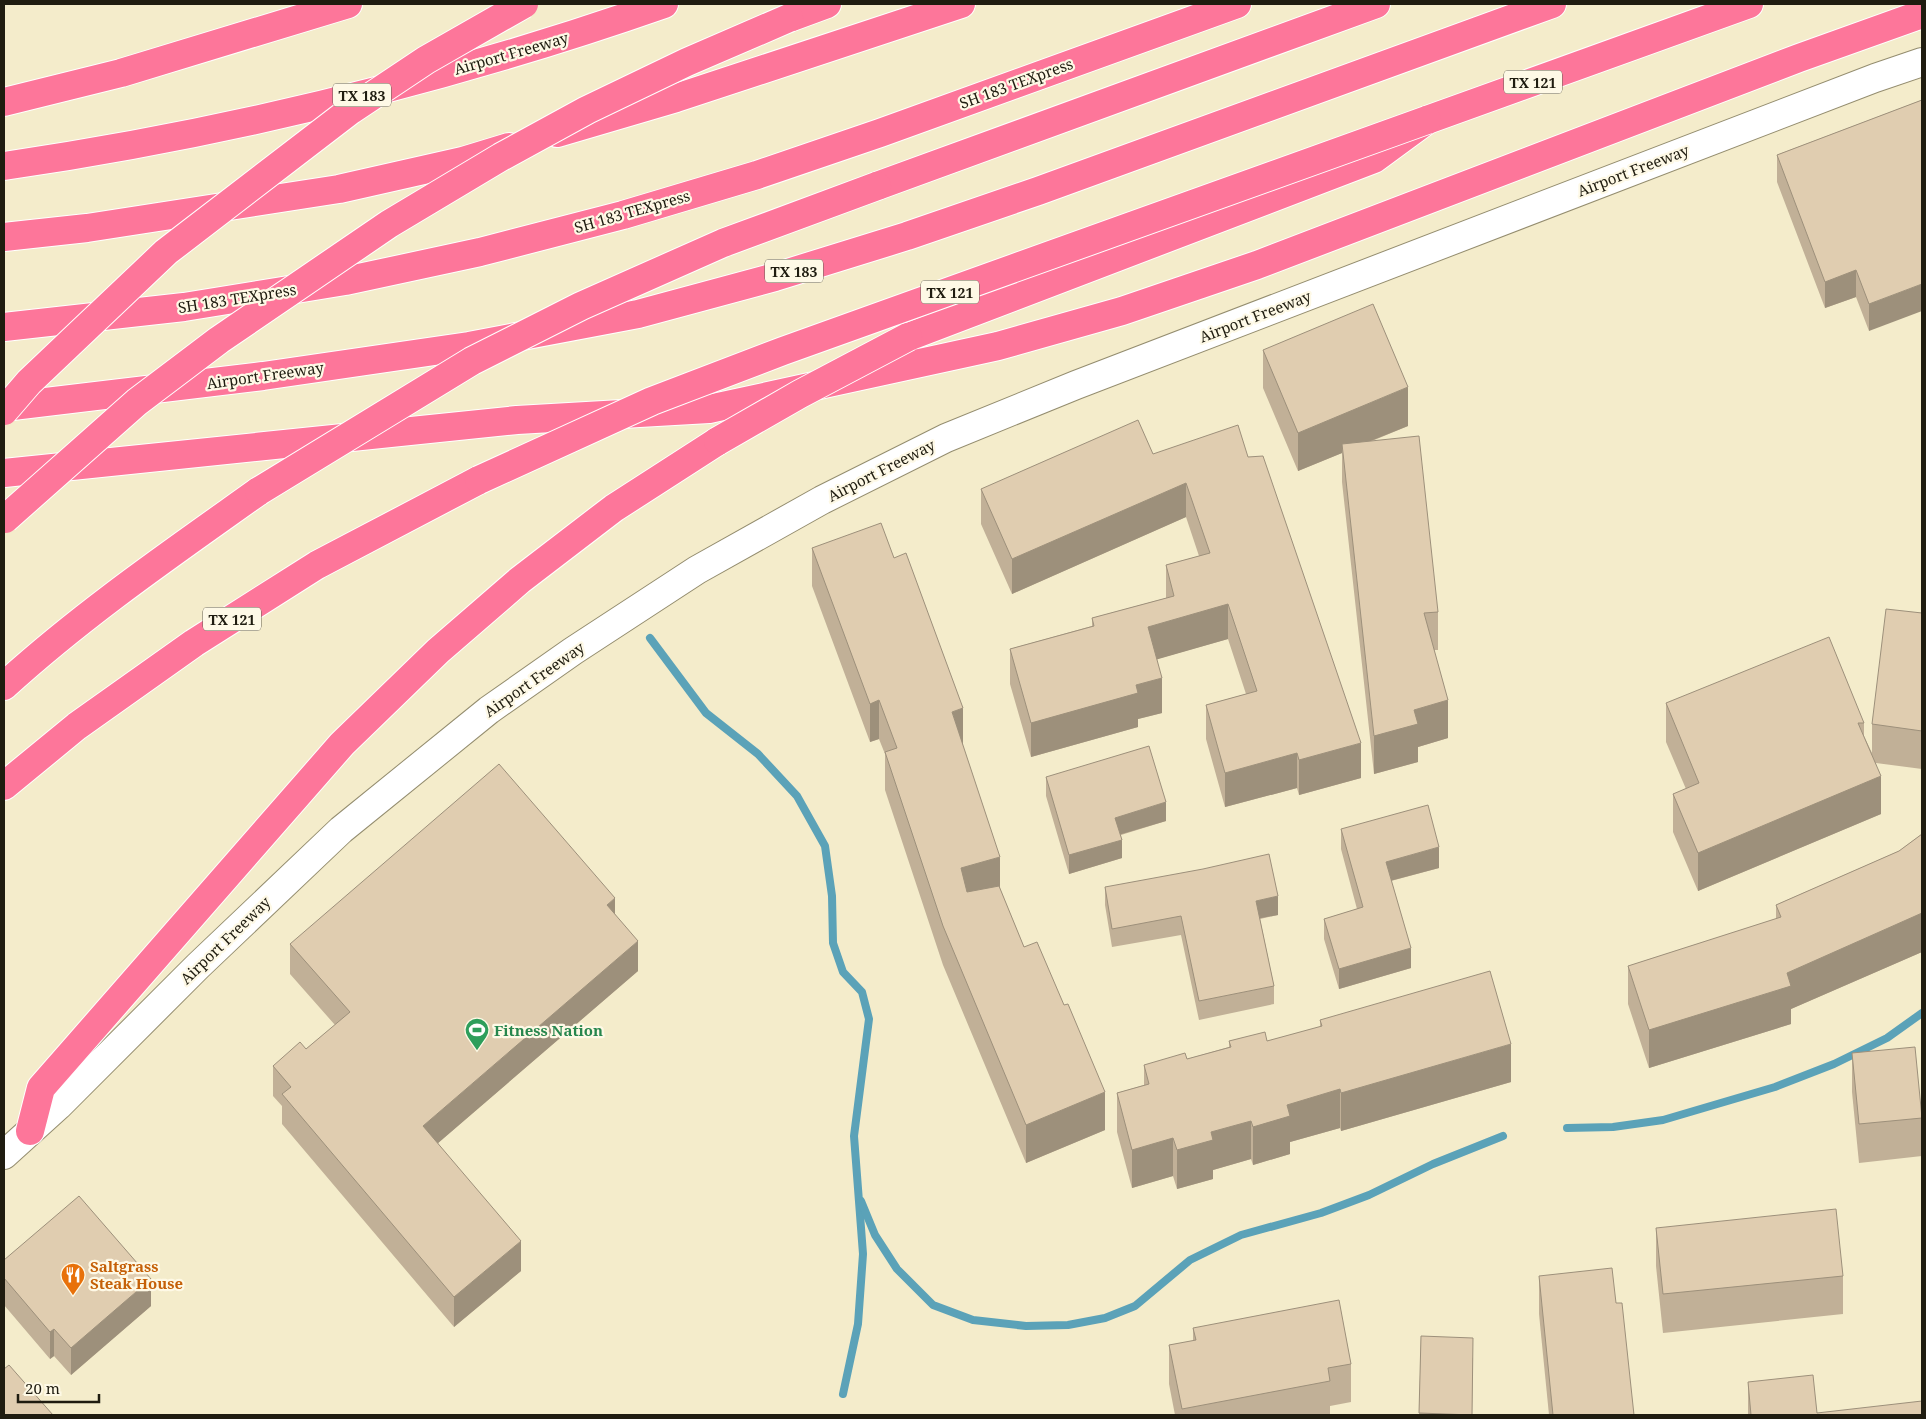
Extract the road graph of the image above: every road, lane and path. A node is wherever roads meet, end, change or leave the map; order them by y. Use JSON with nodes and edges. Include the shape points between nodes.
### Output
{"nodes":[{"id":1,"x":348,"y":4,"type":"edge"},
{"id":2,"x":524,"y":4,"type":"edge"},
{"id":3,"x":664,"y":4,"type":"edge"},
{"id":4,"x":827,"y":4,"type":"edge"},
{"id":5,"x":961,"y":4,"type":"edge"},
{"id":6,"x":1237,"y":4,"type":"edge"},
{"id":7,"x":1376,"y":4,"type":"edge"},
{"id":8,"x":1552,"y":4,"type":"edge"},
{"id":9,"x":1749,"y":4,"type":"edge"},
{"id":10,"x":1922,"y":14,"type":"edge"},
{"id":11,"x":1922,"y":62,"type":"edge"},
{"id":12,"x":4,"y":102,"type":"edge"},
{"id":13,"x":1427,"y":120,"type":"junction"},
{"id":14,"x":4,"y":166,"type":"edge"},
{"id":15,"x":4,"y":237,"type":"edge"},
{"id":16,"x":4,"y":327,"type":"edge"},
{"id":17,"x":4,"y":409,"type":"edge"},
{"id":18,"x":4,"y":473,"type":"edge"},
{"id":19,"x":4,"y":519,"type":"edge"},
{"id":20,"x":4,"y":686,"type":"edge"},
{"id":21,"x":4,"y":786,"type":"edge"},
{"id":22,"x":30,"y":1131,"type":"junction"},
{"id":23,"x":4,"y":1155,"type":"edge"}],
"edges":[{"from":1,"to":12,"type":"highway","via":[[121,73]]},
{"from":2,"to":17,"type":"highway","bridge":true,"via":[[426,60],[351,110],[166,252]]},
{"from":3,"to":14,"type":"highway","name":"Airport Freeway","number":"TX 183","via":[[587,31],[349,99],[101,152]]},
{"from":4,"to":19,"type":"highway","bridge":true,"via":[[687,62],[587,110],[388,224],[211,345],[137,402]]},
{"from":5,"to":15,"type":"highway","via":[[676,98],[463,161],[339,189],[87,228]]},
{"from":6,"to":16,"type":"highway","name":"SH 183 TEXpress","via":[[880,133],[757,175],[623,215],[480,252],[346,280],[184,307]]},
{"from":7,"to":20,"type":"highway","bridge":true,"via":[[723,243],[573,310],[472,361],[259,491],[140,576]]},
{"from":8,"to":17,"type":"highway","name":"Airport Freeway","number":"TX 183","via":[[1000,204],[775,277],[647,311],[469,346]]},
{"from":9,"to":13,"type":"highway","number":"TX 121"},
{"from":10,"to":18,"type":"highway","via":[[1257,265],[1122,311],[998,346],[709,409],[517,420]]},
{"from":11,"to":22,"type":"main road","name":"Airport Freeway","via":[[1406,257],[946,438],[822,500],[706,565],[573,650],[489,710],[341,830]]},
{"from":13,"to":21,"type":"highway","number":"TX 121","bridge":true,"via":[[783,351],[652,401],[479,480],[317,565],[194,643],[77,726]]},
{"from":13,"to":22,"type":"highway","bridge":true,"via":[[1374,158],[908,338],[718,440],[614,508],[520,580],[438,651],[342,744],[41,1088]]},
{"from":22,"to":23,"type":"main road","name":"Airport Freeway"}]}
